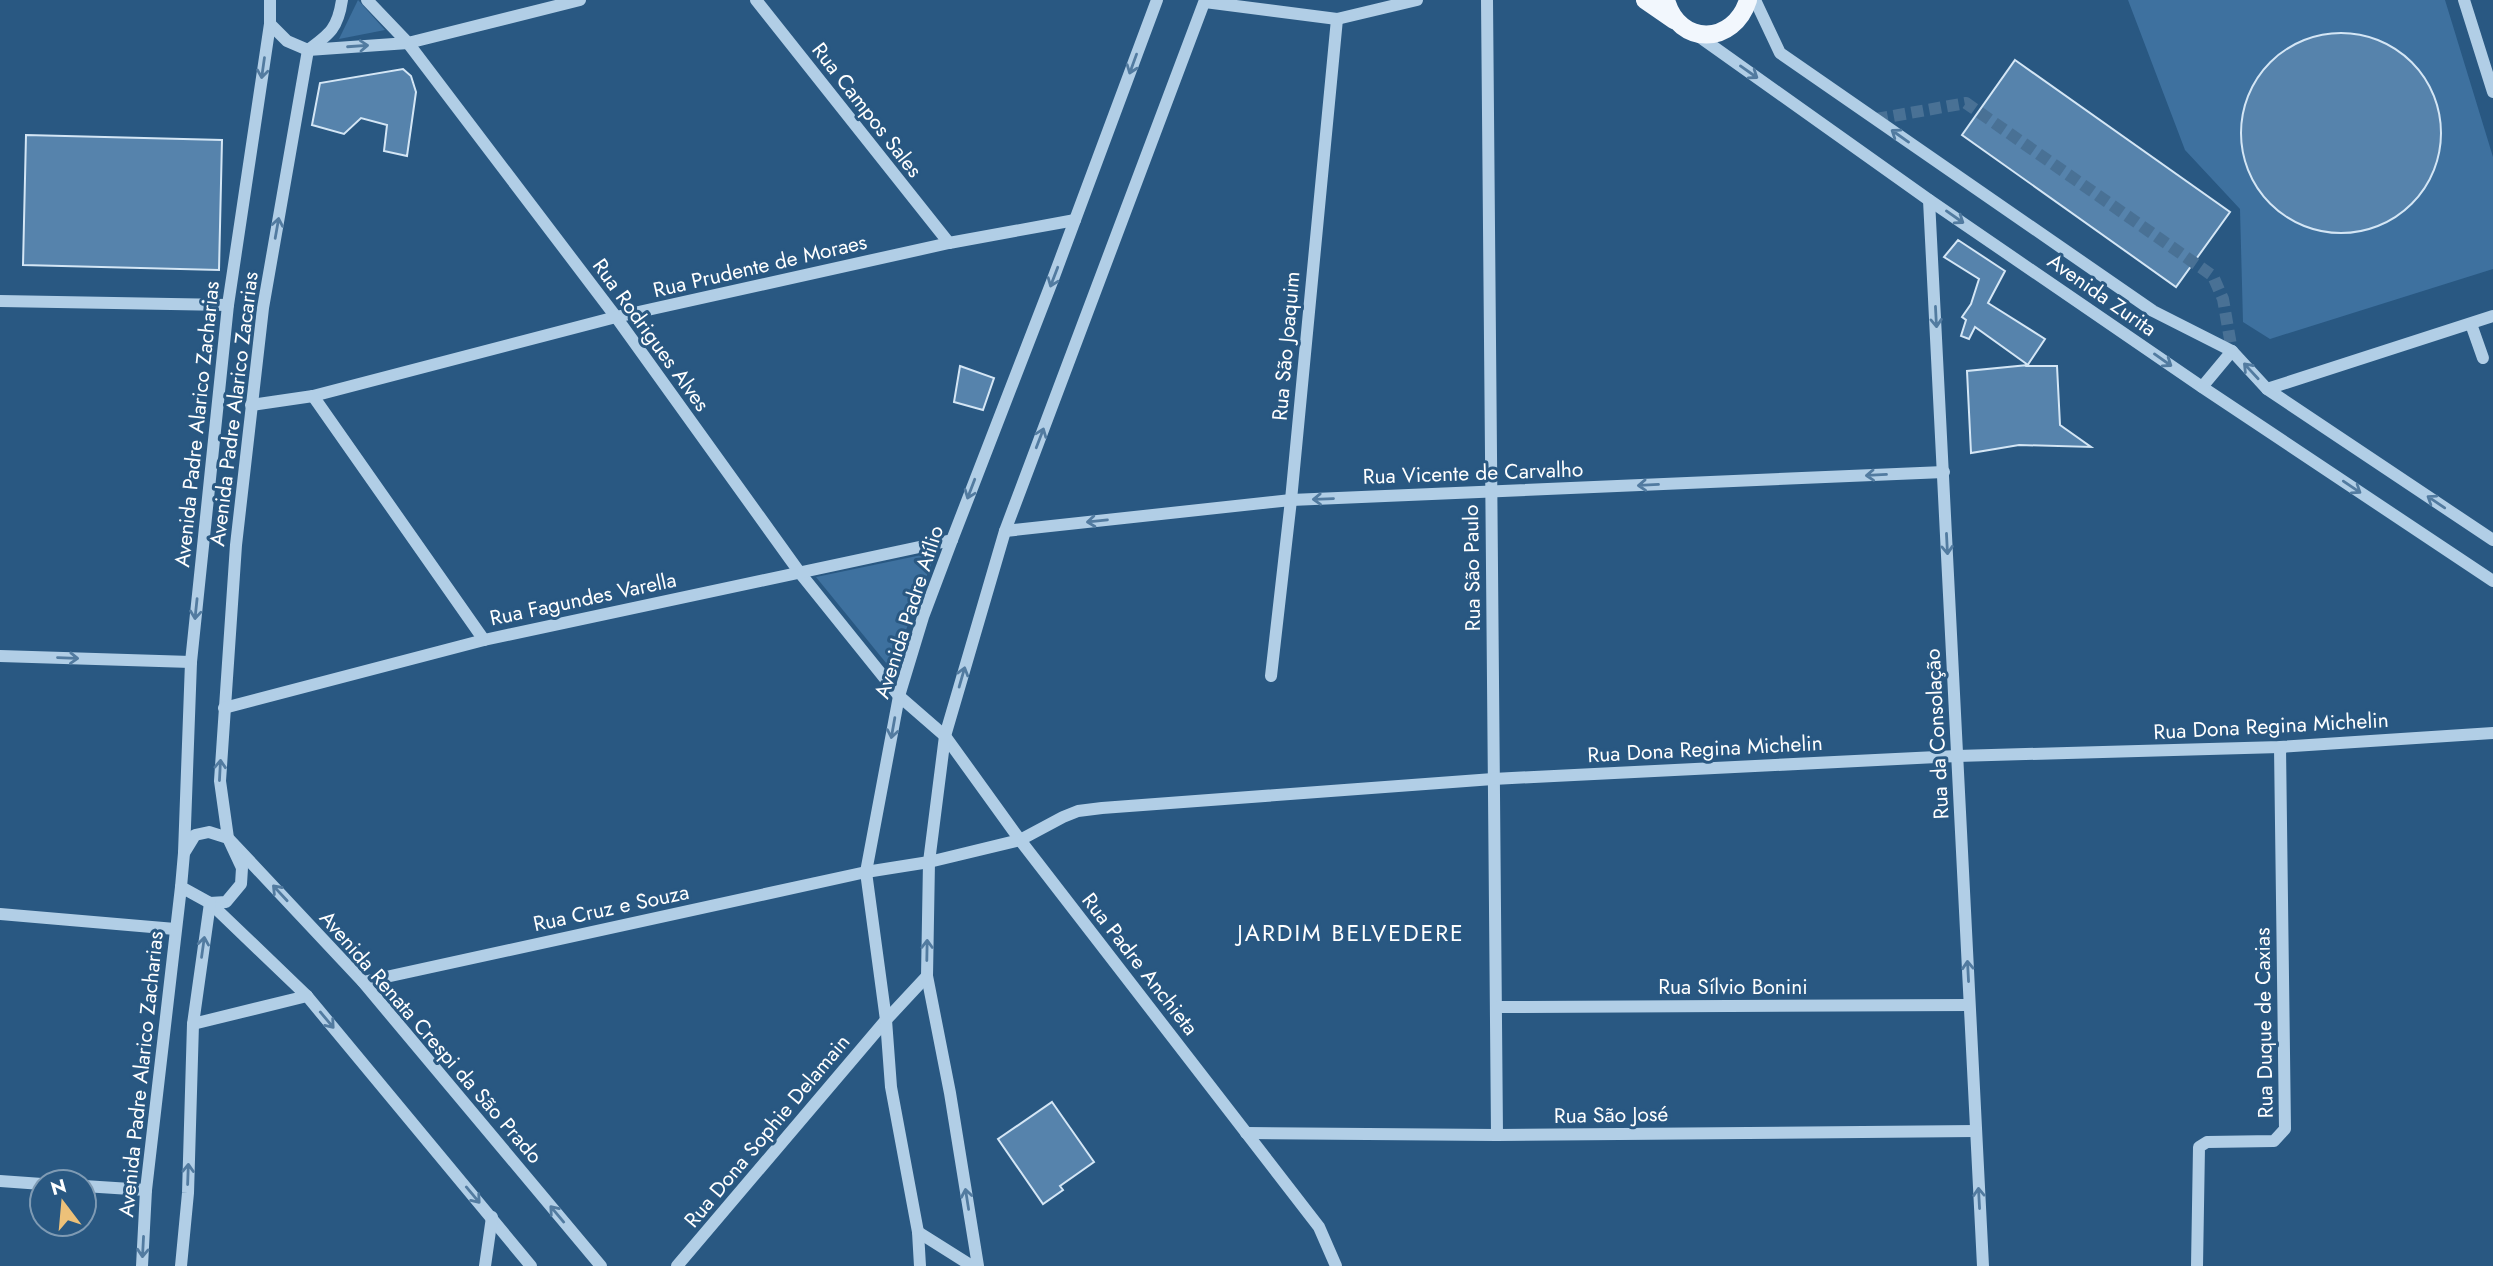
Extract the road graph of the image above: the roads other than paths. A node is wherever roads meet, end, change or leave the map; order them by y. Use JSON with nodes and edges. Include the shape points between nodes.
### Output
{"nodes":[{"id":1,"x":270,"y":0,"type":"edge"},
{"id":2,"x":342,"y":0,"type":"edge"},
{"id":3,"x":367,"y":0,"type":"edge"},
{"id":4,"x":580,"y":0,"type":"edge"},
{"id":5,"x":756,"y":0,"type":"edge"},
{"id":6,"x":1157,"y":0,"type":"edge"},
{"id":7,"x":1417,"y":0,"type":"edge"},
{"id":8,"x":1487,"y":0,"type":"edge"},
{"id":9,"x":1645,"y":0,"type":"edge"},
{"id":10,"x":1666,"y":0,"type":"edge"},
{"id":11,"x":1748,"y":0,"type":"edge"},
{"id":12,"x":1755,"y":0,"type":"edge"},
{"id":13,"x":2464,"y":0,"type":"edge"},
{"id":14,"x":1205,"y":1,"type":"edge"},
{"id":15,"x":1337,"y":19,"type":"junction"},
{"id":16,"x":1676,"y":22,"type":"junction"},
{"id":17,"x":270,"y":24,"type":"junction"},
{"id":18,"x":1693,"y":33,"type":"junction"},
{"id":19,"x":408,"y":43,"type":"junction"},
{"id":20,"x":308,"y":50,"type":"junction"},
{"id":21,"x":2493,"y":92,"type":"edge"},
{"id":22,"x":1930,"y":200,"type":"junction"},
{"id":23,"x":1075,"y":220,"type":"junction"},
{"id":24,"x":948,"y":243,"type":"junction"},
{"id":25,"x":0,"y":301,"type":"edge"},
{"id":26,"x":228,"y":305,"type":"junction"},
{"id":27,"x":616,"y":317,"type":"junction"},
{"id":28,"x":2493,"y":317,"type":"edge"},
{"id":29,"x":2471,"y":324,"type":"junction"},
{"id":30,"x":2232,"y":351,"type":"junction"},
{"id":31,"x":2483,"y":358,"type":"dead end"},
{"id":32,"x":2202,"y":387,"type":"junction"},
{"id":33,"x":2267,"y":389,"type":"junction"},
{"id":34,"x":313,"y":396,"type":"junction"},
{"id":35,"x":251,"y":405,"type":"junction"},
{"id":36,"x":1944,"y":472,"type":"junction"},
{"id":37,"x":1490,"y":492,"type":"junction"},
{"id":38,"x":1291,"y":500,"type":"junction"},
{"id":39,"x":1004,"y":531,"type":"junction"},
{"id":40,"x":952,"y":540,"type":"junction"},
{"id":41,"x":2493,"y":540,"type":"edge"},
{"id":42,"x":800,"y":573,"type":"junction"},
{"id":43,"x":2493,"y":581,"type":"edge"},
{"id":44,"x":484,"y":640,"type":"junction"},
{"id":45,"x":0,"y":656,"type":"edge"},
{"id":46,"x":191,"y":662,"type":"junction"},
{"id":47,"x":1271,"y":676,"type":"dead end"},
{"id":48,"x":899,"y":696,"type":"junction"},
{"id":49,"x":224,"y":708,"type":"junction"},
{"id":50,"x":2493,"y":733,"type":"edge"},
{"id":51,"x":945,"y":736,"type":"junction"},
{"id":52,"x":2280,"y":747,"type":"junction"},
{"id":53,"x":1957,"y":757,"type":"junction"},
{"id":54,"x":1493,"y":779,"type":"junction"},
{"id":55,"x":228,"y":838,"type":"junction"},
{"id":56,"x":1020,"y":840,"type":"junction"},
{"id":57,"x":184,"y":853,"type":"junction"},
{"id":58,"x":929,"y":862,"type":"junction"},
{"id":59,"x":866,"y":872,"type":"junction"},
{"id":60,"x":181,"y":887,"type":"junction"},
{"id":61,"x":209,"y":903,"type":"junction"},
{"id":62,"x":0,"y":914,"type":"edge"},
{"id":63,"x":175,"y":929,"type":"junction"},
{"id":64,"x":927,"y":976,"type":"junction"},
{"id":65,"x":363,"y":982,"type":"junction"},
{"id":66,"x":307,"y":996,"type":"junction"},
{"id":67,"x":1969,"y":1005,"type":"junction"},
{"id":68,"x":1497,"y":1007,"type":"junction"},
{"id":69,"x":886,"y":1020,"type":"junction"},
{"id":70,"x":193,"y":1024,"type":"junction"},
{"id":71,"x":1976,"y":1131,"type":"junction"},
{"id":72,"x":1246,"y":1133,"type":"junction"},
{"id":73,"x":1497,"y":1135,"type":"junction"},
{"id":74,"x":0,"y":1181,"type":"edge"},
{"id":75,"x":28,"y":1183,"type":"edge"},
{"id":76,"x":98,"y":1187,"type":"edge"},
{"id":77,"x":146,"y":1190,"type":"junction"},
{"id":78,"x":492,"y":1217,"type":"junction"},
{"id":79,"x":918,"y":1232,"type":"junction"},
{"id":80,"x":142,"y":1266,"type":"edge"},
{"id":81,"x":181,"y":1266,"type":"edge"},
{"id":82,"x":485,"y":1266,"type":"edge"},
{"id":83,"x":531,"y":1266,"type":"edge"},
{"id":84,"x":601,"y":1266,"type":"edge"},
{"id":85,"x":677,"y":1266,"type":"edge"},
{"id":86,"x":920,"y":1266,"type":"edge"},
{"id":87,"x":972,"y":1266,"type":"edge"},
{"id":88,"x":978,"y":1266,"type":"edge"},
{"id":89,"x":1336,"y":1266,"type":"edge"},
{"id":90,"x":1983,"y":1266,"type":"edge"},
{"id":91,"x":2197,"y":1266,"type":"edge"}],
"edges":[{"from":1,"to":17,"type":"street","name":"Avenida Padre Alarico Zacharias"},
{"from":2,"to":20,"type":"street","via":[[331,34]]},
{"from":3,"to":19,"type":"street","name":"Rua Rodrigues Alves"},
{"from":4,"to":19,"type":"street"},
{"from":5,"to":24,"type":"street","name":"Rua Campos Sales"},
{"from":6,"to":23,"type":"street","name":"Avenida Padre Atílio","one_way":true},
{"from":7,"to":15,"type":"street"},
{"from":8,"to":37,"type":"street","name":"Rua São Paulo"},
{"from":9,"to":16,"type":"main road"},
{"from":10,"to":16,"type":"main road"},
{"from":11,"to":18,"type":"main road","via":[[1743,14],[1728,29],[1708,35]]},
{"from":30,"to":12,"type":"street","name":"Avenida Zurita","one_way":true,"via":[[2152,311],[1780,53]]},
{"from":13,"to":21,"type":"street"},
{"from":14,"to":15,"type":"street"},
{"from":39,"to":14,"type":"street","one_way":true},
{"from":15,"to":38,"type":"street","name":"Rua São Joaquim"},
{"from":16,"to":18,"type":"main road"},
{"from":17,"to":20,"type":"street","via":[[287,41]]},
{"from":17,"to":26,"type":"street","name":"Avenida Padre Alarico Zacharias","one_way":true},
{"from":18,"to":22,"type":"street","name":"Avenida Zurita","one_way":true},
{"from":20,"to":19,"type":"street","one_way":true},
{"from":19,"to":27,"type":"street","name":"Rua Rodrigues Alves"},
{"from":35,"to":20,"type":"street","name":"Avenida Padre Alarico Zacarias","one_way":true,"via":[[263,308]]},
{"from":22,"to":32,"type":"street","name":"Avenida Zurita","one_way":true},
{"from":22,"to":36,"type":"street","name":"Rua da Consolação","one_way":true},
{"from":23,"to":24,"type":"street","name":"Rua Prudente de Moraes"},
{"from":23,"to":40,"type":"street","name":"Avenida Padre Atílio","one_way":true},
{"from":24,"to":27,"type":"street","name":"Rua Prudente de Moraes"},
{"from":25,"to":26,"type":"street"},
{"from":26,"to":46,"type":"street","name":"Avenida Padre Alarico Zacharias","one_way":true},
{"from":27,"to":34,"type":"street","name":"Rua Prudente de Moraes"},
{"from":27,"to":42,"type":"street","name":"Rua Rodrigues Alves"},
{"from":28,"to":29,"type":"street"},
{"from":29,"to":31,"type":"street"},
{"from":29,"to":33,"type":"street"},
{"from":30,"to":32,"type":"street"},
{"from":33,"to":30,"type":"street","name":"Avenida Zurita","one_way":true},
{"from":32,"to":43,"type":"street","name":"Avenida Zurita","one_way":true},
{"from":41,"to":33,"type":"street","name":"Avenida Zurita","one_way":true},
{"from":34,"to":35,"type":"street","name":"Rua Prudente de Moraes"},
{"from":34,"to":44,"type":"street"},
{"from":35,"to":49,"type":"street","name":"Avenida Padre Alarico Zacarias"},
{"from":36,"to":37,"type":"street","name":"Rua Vicente de Carvalho","one_way":true},
{"from":36,"to":53,"type":"street","name":"Rua da Consolação","one_way":true},
{"from":37,"to":38,"type":"street","name":"Rua Vicente de Carvalho","one_way":true},
{"from":37,"to":54,"type":"street","name":"Rua São Paulo"},
{"from":38,"to":39,"type":"street","name":"Rua Vicente de Carvalho","one_way":true},
{"from":38,"to":47,"type":"street","name":"Rua São Joaquim"},
{"from":51,"to":39,"type":"street","one_way":true},
{"from":40,"to":42,"type":"street","name":"Rua Fagundes Varella"},
{"from":40,"to":48,"type":"street","name":"Avenida Padre Atílio"},
{"from":42,"to":44,"type":"street","name":"Rua Fagundes Varella"},
{"from":42,"to":48,"type":"street","name":"Rua Rodrigues Alves"},
{"from":44,"to":49,"type":"street","name":"Rua Fagundes Varella"},
{"from":45,"to":46,"type":"street","one_way":true},
{"from":46,"to":57,"type":"street","name":"Avenida Padre Alarico Zacharias"},
{"from":48,"to":51,"type":"street","name":"Rua Padre Anchieta"},
{"from":48,"to":59,"type":"street","name":"Avenida Padre Atílio","one_way":true},
{"from":55,"to":49,"type":"street","name":"Avenida Padre Alarico Zacarias","one_way":true,"via":[[220,781]]},
{"from":50,"to":52,"type":"street","name":"Rua Dona Regina Michelin"},
{"from":51,"to":56,"type":"street","name":"Rua Padre Anchieta"},
{"from":51,"to":58,"type":"street"},
{"from":52,"to":53,"type":"street","name":"Rua Dona Regina Michelin"},
{"from":52,"to":91,"type":"street","name":"Rua Duque de Caxias","via":[[2285,1129],[2274,1141],[2207,1142],[2199,1147]]},
{"from":53,"to":54,"type":"street","name":"Rua Dona Regina Michelin"},
{"from":67,"to":53,"type":"street","name":"Rua da Consolação","one_way":true},
{"from":54,"to":56,"type":"street","name":"Rua Dona Regina Michelin","via":[[1102,808],[1070,814]]},
{"from":54,"to":68,"type":"street","name":"Rua São Paulo"},
{"from":55,"to":57,"type":"street","via":[[209,832],[195,835]]},
{"from":55,"to":61,"type":"street","via":[[242,869],[241,884],[226,902]]},
{"from":65,"to":55,"type":"street","name":"Avenida Renata Crespi da São Prado","one_way":true},
{"from":56,"to":58,"type":"street","name":"Rua Dona Regina Michelin"},
{"from":56,"to":72,"type":"street","name":"Rua Padre Anchieta"},
{"from":57,"to":60,"type":"street"},
{"from":58,"to":59,"type":"street","name":"Rua Cruz e Souza"},
{"from":64,"to":58,"type":"street","one_way":true},
{"from":59,"to":65,"type":"street","name":"Rua Cruz e Souza"},
{"from":59,"to":69,"type":"street","name":"Avenida Padre Atílio"},
{"from":60,"to":61,"type":"street"},
{"from":60,"to":63,"type":"street","name":"Avenida Padre Alarico Zacharias"},
{"from":61,"to":66,"type":"street"},
{"from":70,"to":61,"type":"street","one_way":true},
{"from":62,"to":63,"type":"street"},
{"from":63,"to":77,"type":"street","name":"Avenida Padre Alarico Zacharias"},
{"from":64,"to":69,"type":"street","name":"Rua Dona Sophie Delamain"},
{"from":88,"to":64,"type":"street","one_way":true},
{"from":84,"to":65,"type":"street","name":"Avenida Renata Crespi da São Prado","one_way":true},
{"from":66,"to":70,"type":"street"},
{"from":66,"to":78,"type":"street","one_way":true},
{"from":67,"to":68,"type":"street","name":"Rua Sílvio Bonini"},
{"from":67,"to":71,"type":"street","name":"Rua da Consolação"},
{"from":68,"to":73,"type":"street","name":"Rua São Paulo"},
{"from":69,"to":79,"type":"street","name":"Avenida Padre Atílio","via":[[891,1087]]},
{"from":69,"to":85,"type":"street","name":"Rua Dona Sophie Delamain"},
{"from":81,"to":70,"type":"street","one_way":true},
{"from":71,"to":73,"type":"street","name":"Rua São José"},
{"from":90,"to":71,"type":"street","name":"Rua da Consolação","one_way":true},
{"from":72,"to":73,"type":"street","name":"Rua São José"},
{"from":72,"to":89,"type":"street","name":"Rua Padre Anchieta","via":[[1319,1227]]},
{"from":74,"to":75,"type":"street"},
{"from":76,"to":77,"type":"street"},
{"from":77,"to":80,"type":"street","name":"Avenida Padre Alarico Zacharias","one_way":true},
{"from":78,"to":82,"type":"street"},
{"from":78,"to":83,"type":"street"},
{"from":79,"to":86,"type":"street","name":"Avenida Padre Atílio"},
{"from":79,"to":87,"type":"street"}]}
